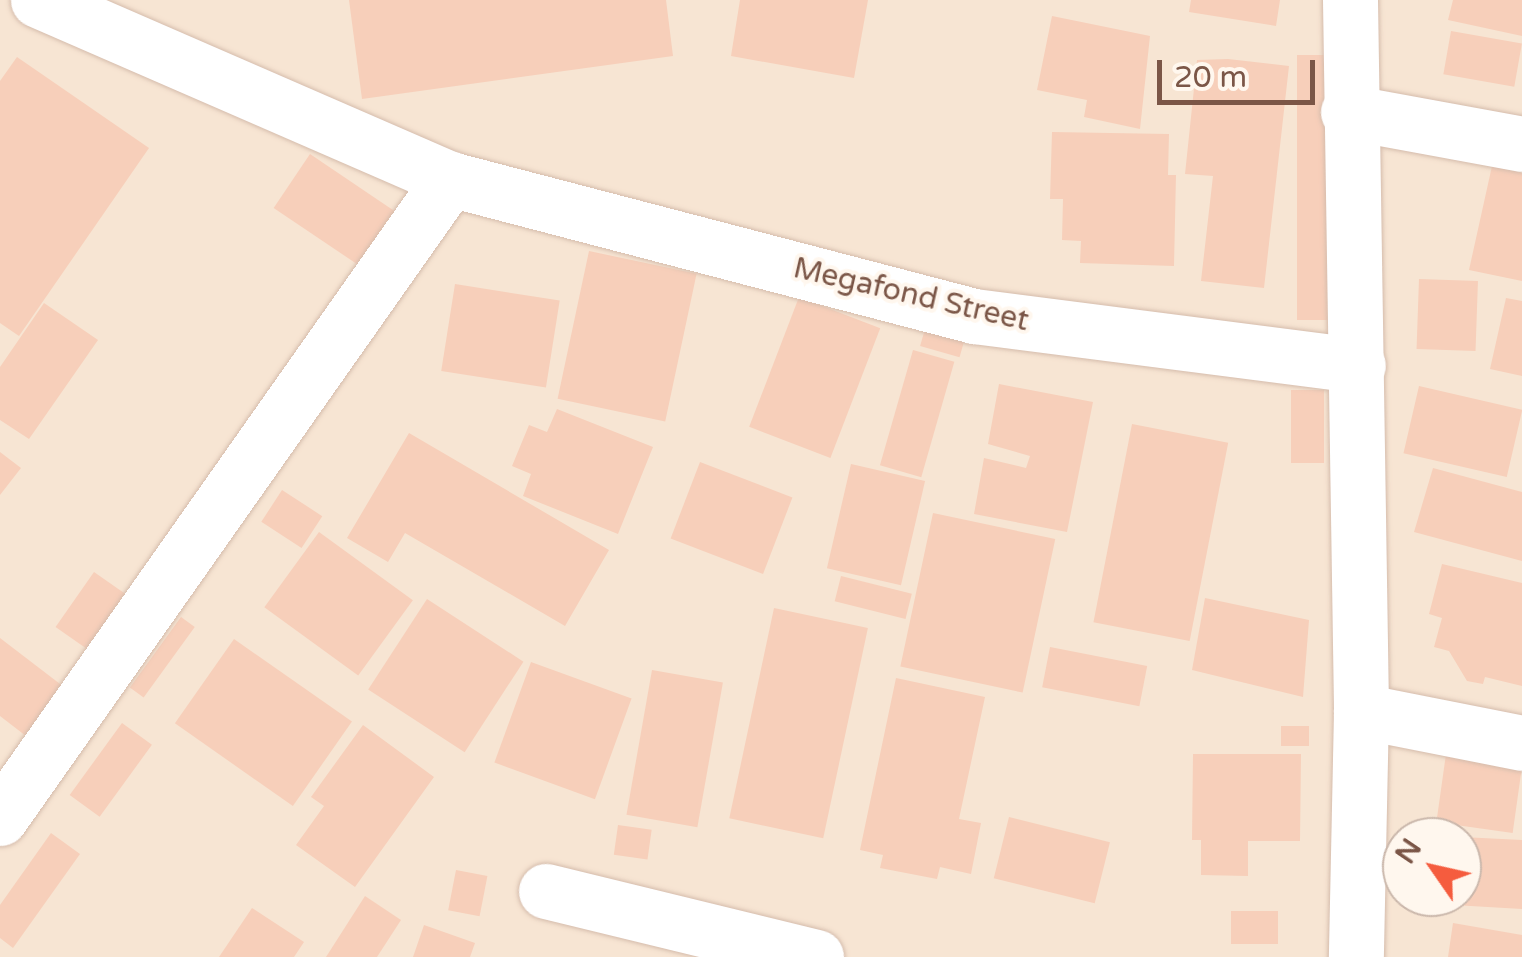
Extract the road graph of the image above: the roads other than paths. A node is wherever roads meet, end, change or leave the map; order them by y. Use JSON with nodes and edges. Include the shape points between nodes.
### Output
{"nodes":[{"id":1,"x":1350,"y":0,"type":"edge"},
{"id":2,"x":68,"y":4,"type":"edge"},
{"id":3,"x":1348,"y":112,"type":"junction"},
{"id":4,"x":1522,"y":144,"type":"edge"},
{"id":5,"x":450,"y":179,"type":"junction"},
{"id":6,"x":1358,"y":365,"type":"junction"},
{"id":7,"x":1361,"y":711,"type":"junction"},
{"id":8,"x":1522,"y":744,"type":"edge"},
{"id":9,"x":0,"y":818,"type":"edge"},
{"id":10,"x":546,"y":891,"type":"dead end"},
{"id":11,"x":816,"y":957,"type":"edge"},
{"id":12,"x":1356,"y":957,"type":"edge"}],
"edges":[{"from":1,"to":3,"type":"street"},
{"from":2,"to":5,"type":"street","name":"Megafond Street"},
{"from":3,"to":4,"type":"street"},
{"from":3,"to":6,"type":"street"},
{"from":5,"to":6,"type":"street","name":"Megafond Street","via":[[974,316]]},
{"from":5,"to":9,"type":"street"},
{"from":6,"to":7,"type":"street"},
{"from":7,"to":8,"type":"street"},
{"from":7,"to":12,"type":"street"},
{"from":10,"to":11,"type":"street"}]}
